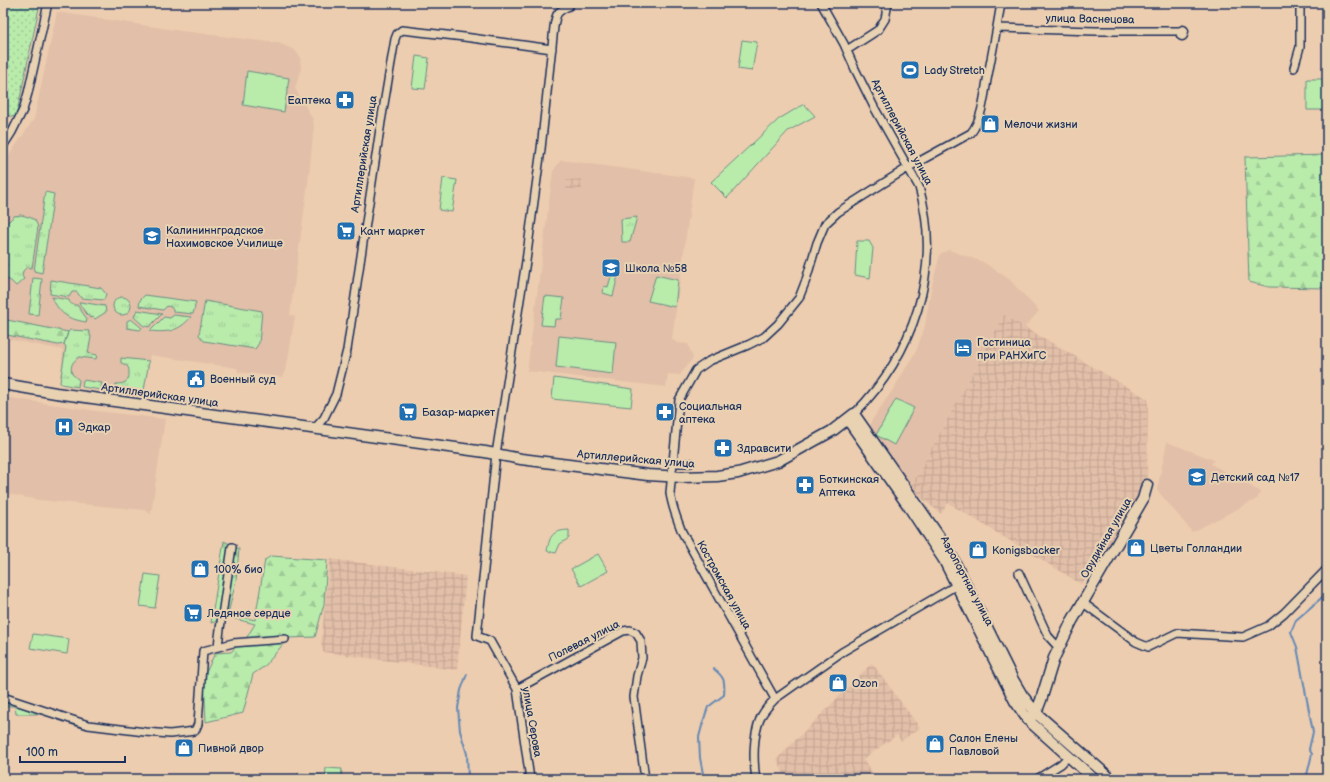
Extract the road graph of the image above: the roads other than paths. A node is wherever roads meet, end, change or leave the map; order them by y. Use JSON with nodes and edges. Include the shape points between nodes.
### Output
{"nodes":[{"id":1,"x":48,"y":3,"type":"edge"},
{"id":2,"x":821,"y":3,"type":"edge"},
{"id":3,"x":888,"y":3,"type":"edge"},
{"id":4,"x":1001,"y":3,"type":"edge"},
{"id":5,"x":1300,"y":3,"type":"edge"},
{"id":6,"x":568,"y":6,"type":"dead end"},
{"id":7,"x":998,"y":28,"type":"junction"},
{"id":8,"x":1182,"y":33,"type":"dead end"},
{"id":9,"x":552,"y":49,"type":"junction"},
{"id":10,"x":847,"y":50,"type":"junction"},
{"id":11,"x":1294,"y":68,"type":"dead end"},
{"id":12,"x":3,"y":146,"type":"edge"},
{"id":13,"x":909,"y":167,"type":"junction"},
{"id":14,"x":3,"y":384,"type":"edge"},
{"id":15,"x":851,"y":417,"type":"junction"},
{"id":16,"x":315,"y":428,"type":"junction"},
{"id":17,"x":496,"y":454,"type":"junction"},
{"id":18,"x":674,"y":462,"type":"junction"},
{"id":19,"x":691,"y":463,"type":"dead end"},
{"id":20,"x":672,"y":476,"type":"junction"},
{"id":21,"x":1147,"y":485,"type":"dead end"},
{"id":22,"x":232,"y":547,"type":"dead end"},
{"id":23,"x":1327,"y":570,"type":"edge"},
{"id":24,"x":1019,"y":573,"type":"dead end"},
{"id":25,"x":957,"y":585,"type":"junction"},
{"id":26,"x":1082,"y":602,"type":"junction"},
{"id":27,"x":285,"y":639,"type":"dead end"},
{"id":28,"x":218,"y":646,"type":"junction"},
{"id":29,"x":1058,"y":648,"type":"junction"},
{"id":30,"x":517,"y":689,"type":"junction"},
{"id":31,"x":3,"y":697,"type":"edge"},
{"id":32,"x":775,"y":699,"type":"junction"},
{"id":33,"x":1032,"y":716,"type":"junction"},
{"id":34,"x":1068,"y":757,"type":"junction"},
{"id":35,"x":530,"y":779,"type":"edge"},
{"id":36,"x":645,"y":779,"type":"edge"},
{"id":37,"x":756,"y":779,"type":"edge"},
{"id":38,"x":1037,"y":779,"type":"edge"},
{"id":39,"x":1094,"y":779,"type":"edge"},
{"id":40,"x":1111,"y":779,"type":"edge"}],
"edges":[{"from":1,"to":12,"type":"street","via":[[23,110]]},
{"from":2,"to":10,"type":"street","name":"Артиллерийская улица"},
{"from":3,"to":10,"type":"street","via":[[885,19],[878,30]]},
{"from":4,"to":7,"type":"street","name":"Костромская улица"},
{"from":5,"to":11,"type":"street","via":[[1300,47]]},
{"from":6,"to":9,"type":"street","via":[[556,14]]},
{"from":7,"to":8,"type":"street","name":"улица Васнецова"},
{"from":7,"to":13,"type":"street","name":"Костромская улица","via":[[976,128],[971,134]]},
{"from":9,"to":16,"type":"street","name":"Артиллерийская улица","via":[[402,30],[397,34],[381,122],[347,350],[336,394],[324,418]]},
{"from":9,"to":17,"type":"street","via":[[526,261]]},
{"from":10,"to":13,"type":"street","name":"Артиллерийская улица","via":[[874,107]]},
{"from":13,"to":15,"type":"street","name":"Артиллерийская улица","via":[[919,187],[926,216],[928,250],[922,297],[915,322],[899,355],[877,388]]},
{"from":13,"to":18,"type":"street","name":"Костромская улица","via":[[843,209],[826,224],[799,298],[778,324],[748,345],[709,361],[696,370],[679,400]]},
{"from":14,"to":16,"type":"main road","name":"Артиллерийская улица"},
{"from":15,"to":20,"type":"main road","name":"Артиллерийская улица","via":[[798,451],[766,465],[717,476]]},
{"from":15,"to":25,"type":"main road","name":"Аэропортная улица"},
{"from":15,"to":33,"type":"main road","name":"Аэропортная улица","via":[[952,557]]},
{"from":16,"to":17,"type":"main road","name":"Артиллерийская улица"},
{"from":17,"to":20,"type":"main road","name":"Артиллерийская улица","via":[[521,460]]},
{"from":17,"to":30,"type":"street","name":"улица Серова","via":[[477,636],[490,641]]},
{"from":18,"to":19,"type":"street"},
{"from":18,"to":20,"type":"street","name":"Костромская улица"},
{"from":20,"to":32,"type":"street","name":"Костромская улица","via":[[671,502],[682,532]]},
{"from":21,"to":26,"type":"main road","name":"Орудийная улица","via":[[1143,499]]},
{"from":22,"to":28,"type":"street"},
{"from":23,"to":26,"type":"street","via":[[1268,626],[1242,637],[1177,633],[1148,647],[1136,642]]},
{"from":24,"to":29,"type":"street","via":[[1048,636]]},
{"from":25,"to":32,"type":"street","via":[[842,652]]},
{"from":25,"to":33,"type":"main road","name":"Аэропортная улица","via":[[1015,701]]},
{"from":26,"to":29,"type":"main road","name":"Орудийная улица"},
{"from":27,"to":28,"type":"street"},
{"from":28,"to":31,"type":"street","via":[[203,651],[198,724],[195,731],[170,734],[88,725]]},
{"from":29,"to":33,"type":"main road","name":"Орудийная улица","via":[[1041,700]]},
{"from":30,"to":35,"type":"street","name":"улица Серова"},
{"from":30,"to":36,"type":"street","name":"Полевая улица","via":[[623,631],[630,630],[636,633],[641,640],[642,658],[634,697]]},
{"from":32,"to":37,"type":"street","via":[[760,719],[756,733]]},
{"from":33,"to":34,"type":"main road"},
{"from":33,"to":40,"type":"main road"},
{"from":34,"to":38,"type":"street"},
{"from":34,"to":39,"type":"main road"}]}
